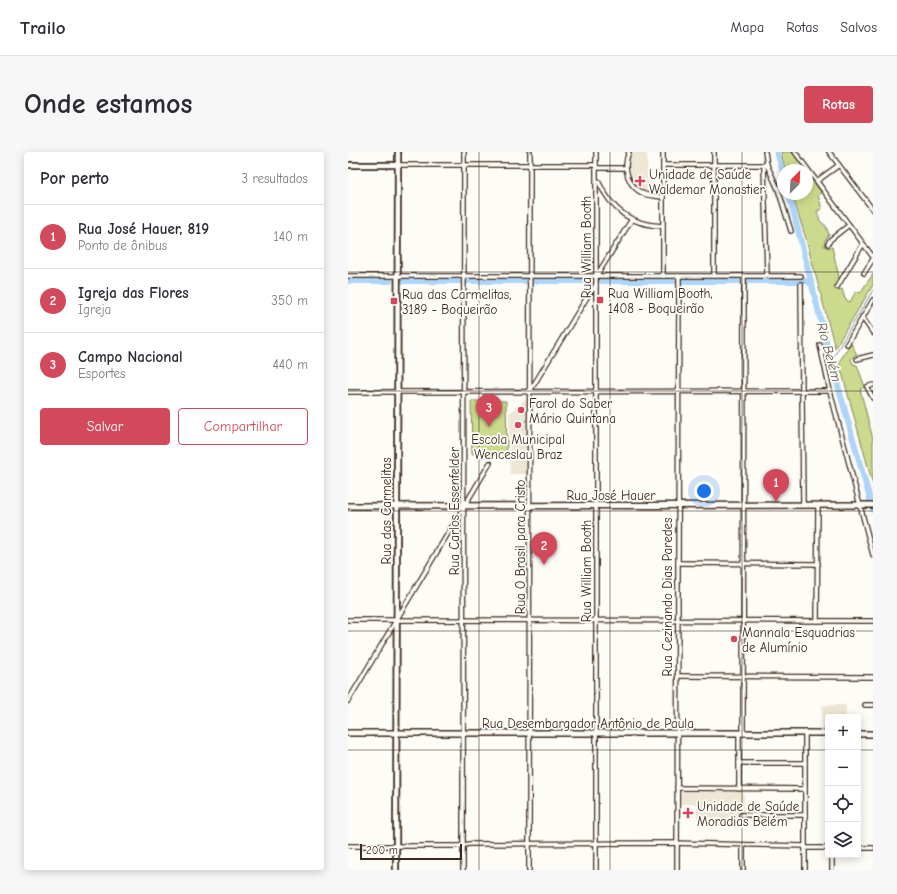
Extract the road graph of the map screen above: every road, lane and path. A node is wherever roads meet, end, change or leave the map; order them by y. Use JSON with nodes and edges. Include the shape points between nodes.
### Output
{"nodes":[{"id":1,"x":398,"y":152,"type":"edge"},
{"id":2,"x":464,"y":152,"type":"edge"},
{"id":3,"x":530,"y":152,"type":"edge"},
{"id":4,"x":630,"y":152,"type":"edge"},
{"id":5,"x":663,"y":152,"type":"edge"},
{"id":6,"x":714,"y":152,"type":"edge"},
{"id":7,"x":765,"y":152,"type":"edge"},
{"id":8,"x":795,"y":152,"type":"edge"},
{"id":9,"x":829,"y":152,"type":"edge"},
{"id":10,"x":597,"y":153,"type":"edge"},
{"id":11,"x":348,"y":164,"type":"edge"},
{"id":12,"x":765,"y":164,"type":"junction"},
{"id":13,"x":398,"y":165,"type":"junction"},
{"id":14,"x":464,"y":165,"type":"junction"},
{"id":15,"x":530,"y":165,"type":"junction"},
{"id":16,"x":663,"y":165,"type":"junction"},
{"id":17,"x":714,"y":165,"type":"junction"},
{"id":18,"x":839,"y":165,"type":"junction"},
{"id":19,"x":596,"y":166,"type":"junction"},
{"id":20,"x":626,"y":168,"type":"junction"},
{"id":21,"x":596,"y":178,"type":"junction"},
{"id":22,"x":764,"y":181,"type":"junction"},
{"id":23,"x":818,"y":181,"type":"junction"},
{"id":24,"x":774,"y":182,"type":"junction"},
{"id":25,"x":663,"y":197,"type":"junction"},
{"id":26,"x":873,"y":209,"type":"edge"},
{"id":27,"x":632,"y":219,"type":"junction"},
{"id":28,"x":849,"y":225,"type":"junction"},
{"id":29,"x":663,"y":226,"type":"junction"},
{"id":30,"x":791,"y":231,"type":"dead end"},
{"id":31,"x":828,"y":244,"type":"dead end"},
{"id":32,"x":863,"y":244,"type":"junction"},
{"id":33,"x":873,"y":258,"type":"edge"},
{"id":34,"x":864,"y":273,"type":"dead end"},
{"id":35,"x":348,"y":276,"type":"edge"},
{"id":36,"x":397,"y":276,"type":"junction"},
{"id":37,"x":464,"y":276,"type":"junction"},
{"id":38,"x":596,"y":276,"type":"junction"},
{"id":39,"x":663,"y":276,"type":"junction"},
{"id":40,"x":714,"y":276,"type":"junction"},
{"id":41,"x":767,"y":276,"type":"junction"},
{"id":42,"x":801,"y":276,"type":"dead end"},
{"id":43,"x":679,"y":278,"type":"junction"},
{"id":44,"x":744,"y":278,"type":"junction"},
{"id":45,"x":530,"y":280,"type":"junction"},
{"id":46,"x":801,"y":284,"type":"dead end"},
{"id":47,"x":596,"y":285,"type":"junction"},
{"id":48,"x":837,"y":287,"type":"dead end"},
{"id":49,"x":873,"y":300,"type":"edge"},
{"id":50,"x":862,"y":317,"type":"junction"},
{"id":51,"x":873,"y":333,"type":"edge"},
{"id":52,"x":847,"y":344,"type":"dead end"},
{"id":53,"x":820,"y":345,"type":"dead end"},
{"id":54,"x":873,"y":355,"type":"edge"},
{"id":55,"x":857,"y":359,"type":"dead end"},
{"id":56,"x":873,"y":385,"type":"edge"},
{"id":57,"x":830,"y":391,"type":"junction"},
{"id":58,"x":348,"y":392,"type":"edge"},
{"id":59,"x":397,"y":392,"type":"junction"},
{"id":60,"x":464,"y":392,"type":"junction"},
{"id":61,"x":530,"y":392,"type":"junction"},
{"id":62,"x":596,"y":392,"type":"junction"},
{"id":63,"x":678,"y":392,"type":"junction"},
{"id":64,"x":744,"y":392,"type":"junction"},
{"id":65,"x":802,"y":392,"type":"junction"},
{"id":66,"x":873,"y":398,"type":"edge"},
{"id":67,"x":490,"y":463,"type":"dead end"},
{"id":68,"x":873,"y":505,"type":"edge"},
{"id":69,"x":348,"y":506,"type":"edge"},
{"id":70,"x":397,"y":506,"type":"junction"},
{"id":71,"x":464,"y":506,"type":"junction"},
{"id":72,"x":530,"y":506,"type":"junction"},
{"id":73,"x":596,"y":506,"type":"junction"},
{"id":74,"x":678,"y":506,"type":"junction"},
{"id":75,"x":744,"y":506,"type":"junction"},
{"id":76,"x":803,"y":506,"type":"junction"},
{"id":77,"x":818,"y":506,"type":"junction"},
{"id":78,"x":861,"y":506,"type":"junction"},
{"id":79,"x":873,"y":555,"type":"edge"},
{"id":80,"x":678,"y":562,"type":"junction"},
{"id":81,"x":744,"y":563,"type":"junction"},
{"id":82,"x":818,"y":564,"type":"junction"},
{"id":83,"x":348,"y":620,"type":"edge"},
{"id":84,"x":397,"y":620,"type":"junction"},
{"id":85,"x":464,"y":620,"type":"junction"},
{"id":86,"x":530,"y":620,"type":"junction"},
{"id":87,"x":596,"y":621,"type":"junction"},
{"id":88,"x":677,"y":621,"type":"junction"},
{"id":89,"x":744,"y":621,"type":"junction"},
{"id":90,"x":817,"y":621,"type":"junction"},
{"id":91,"x":873,"y":622,"type":"edge"},
{"id":92,"x":677,"y":676,"type":"junction"},
{"id":93,"x":744,"y":676,"type":"junction"},
{"id":94,"x":873,"y":677,"type":"edge"},
{"id":95,"x":348,"y":701,"type":"edge"},
{"id":96,"x":865,"y":705,"type":"dead end"},
{"id":97,"x":873,"y":705,"type":"edge"},
{"id":98,"x":348,"y":733,"type":"edge"},
{"id":99,"x":804,"y":733,"type":"junction"},
{"id":100,"x":825,"y":733,"type":"edge"},
{"id":101,"x":396,"y":734,"type":"junction"},
{"id":102,"x":463,"y":734,"type":"junction"},
{"id":103,"x":529,"y":734,"type":"junction"},
{"id":104,"x":596,"y":734,"type":"junction"},
{"id":105,"x":677,"y":734,"type":"junction"},
{"id":106,"x":741,"y":734,"type":"junction"},
{"id":107,"x":861,"y":734,"type":"edge"},
{"id":108,"x":873,"y":734,"type":"edge"},
{"id":109,"x":739,"y":763,"type":"junction"},
{"id":110,"x":805,"y":763,"type":"junction"},
{"id":111,"x":677,"y":788,"type":"junction"},
{"id":112,"x":739,"y":789,"type":"junction"},
{"id":113,"x":805,"y":789,"type":"junction"},
{"id":114,"x":741,"y":815,"type":"dead end"},
{"id":115,"x":805,"y":815,"type":"junction"},
{"id":116,"x":529,"y":844,"type":"junction"},
{"id":117,"x":596,"y":844,"type":"junction"},
{"id":118,"x":677,"y":844,"type":"junction"},
{"id":119,"x":463,"y":845,"type":"junction"},
{"id":120,"x":743,"y":845,"type":"junction"},
{"id":121,"x":348,"y":846,"type":"edge"},
{"id":122,"x":396,"y":846,"type":"junction"},
{"id":123,"x":805,"y":847,"type":"junction"},
{"id":124,"x":825,"y":848,"type":"edge"},
{"id":125,"x":861,"y":848,"type":"edge"},
{"id":126,"x":873,"y":848,"type":"edge"},
{"id":127,"x":832,"y":858,"type":"edge"},
{"id":128,"x":396,"y":870,"type":"edge"},
{"id":129,"x":463,"y":870,"type":"edge"},
{"id":130,"x":529,"y":870,"type":"edge"},
{"id":131,"x":596,"y":870,"type":"edge"},
{"id":132,"x":677,"y":870,"type":"edge"},
{"id":133,"x":743,"y":870,"type":"edge"},
{"id":134,"x":805,"y":870,"type":"edge"},
{"id":135,"x":832,"y":870,"type":"edge"}],
"edges":[{"from":1,"to":13,"type":"street","name":"Rua das Carmelitas"},
{"from":2,"to":14,"type":"street","name":"Rua Carlos Essenfelder"},
{"from":3,"to":15,"type":"street","name":"Rua O Brasil para Cristo"},
{"from":4,"to":20,"type":"street"},
{"from":5,"to":16,"type":"street"},
{"from":6,"to":17,"type":"street"},
{"from":7,"to":12,"type":"street"},
{"from":8,"to":23,"type":"street"},
{"from":9,"to":18,"type":"street"},
{"from":10,"to":19,"type":"street","name":"Rua William Booth"},
{"from":11,"to":13,"type":"street"},
{"from":12,"to":17,"type":"street"},
{"from":12,"to":22,"type":"street"},
{"from":12,"to":24,"type":"street"},
{"from":13,"to":14,"type":"street"},
{"from":13,"to":36,"type":"street","name":"Rua das Carmelitas"},
{"from":14,"to":15,"type":"street"},
{"from":14,"to":37,"type":"street","name":"Rua Carlos Essenfelder"},
{"from":15,"to":19,"type":"street"},
{"from":15,"to":45,"type":"street","name":"Rua O Brasil para Cristo"},
{"from":16,"to":17,"type":"street"},
{"from":16,"to":25,"type":"street"},
{"from":17,"to":40,"type":"street"},
{"from":18,"to":23,"type":"street"},
{"from":18,"to":26,"type":"street"},
{"from":19,"to":20,"type":"street"},
{"from":19,"to":21,"type":"street","name":"Rua William Booth"},
{"from":20,"to":25,"type":"street","via":[[628,178],[635,188],[649,195]]},
{"from":21,"to":27,"type":"street","via":[[615,207]]},
{"from":21,"to":38,"type":"street","name":"Rua William Booth"},
{"from":22,"to":24,"type":"street"},
{"from":22,"to":41,"type":"street"},
{"from":23,"to":28,"type":"street"},
{"from":24,"to":30,"type":"street"},
{"from":25,"to":29,"type":"street"},
{"from":27,"to":29,"type":"street","via":[[648,225]]},
{"from":27,"to":38,"type":"street"},
{"from":28,"to":31,"type":"street"},
{"from":28,"to":32,"type":"street"},
{"from":29,"to":39,"type":"street"},
{"from":32,"to":33,"type":"street"},
{"from":32,"to":48,"type":"street"},
{"from":33,"to":34,"type":"street"},
{"from":35,"to":36,"type":"street"},
{"from":36,"to":37,"type":"street"},
{"from":36,"to":59,"type":"street","name":"Rua das Carmelitas"},
{"from":37,"to":45,"type":"street"},
{"from":37,"to":60,"type":"street","name":"Rua Carlos Essenfelder"},
{"from":38,"to":39,"type":"street"},
{"from":38,"to":45,"type":"street"},
{"from":38,"to":47,"type":"street","name":"Rua William Booth"},
{"from":39,"to":43,"type":"street"},
{"from":40,"to":43,"type":"street"},
{"from":40,"to":44,"type":"street"},
{"from":41,"to":42,"type":"street"},
{"from":41,"to":44,"type":"street"},
{"from":43,"to":63,"type":"street","name":"Rua Cezinando Dias Paredes"},
{"from":44,"to":64,"type":"street"},
{"from":45,"to":61,"type":"street","name":"Rua O Brasil para Cristo"},
{"from":46,"to":65,"type":"street"},
{"from":47,"to":61,"type":"street"},
{"from":47,"to":62,"type":"street","name":"Rua William Booth"},
{"from":49,"to":50,"type":"street"},
{"from":50,"to":51,"type":"street"},
{"from":50,"to":52,"type":"street"},
{"from":53,"to":57,"type":"street"},
{"from":54,"to":55,"type":"street"},
{"from":56,"to":66,"type":"street","via":[[867,387]]},
{"from":57,"to":65,"type":"street"},
{"from":57,"to":78,"type":"street"},
{"from":58,"to":59,"type":"street"},
{"from":59,"to":60,"type":"street"},
{"from":59,"to":70,"type":"street","name":"Rua das Carmelitas"},
{"from":60,"to":61,"type":"street"},
{"from":60,"to":71,"type":"street","name":"Rua Carlos Essenfelder"},
{"from":61,"to":62,"type":"street"},
{"from":61,"to":72,"type":"street","name":"Rua O Brasil para Cristo"},
{"from":62,"to":63,"type":"street"},
{"from":62,"to":73,"type":"street","name":"Rua William Booth"},
{"from":63,"to":64,"type":"street"},
{"from":63,"to":74,"type":"street","name":"Rua Cezinando Dias Paredes"},
{"from":64,"to":65,"type":"street"},
{"from":64,"to":75,"type":"street"},
{"from":65,"to":76,"type":"street"},
{"from":67,"to":71,"type":"street"},
{"from":68,"to":78,"type":"main road","name":"Rua José Hauer"},
{"from":69,"to":70,"type":"main road","name":"Rua José Hauer"},
{"from":70,"to":71,"type":"main road","name":"Rua José Hauer"},
{"from":70,"to":84,"type":"street","name":"Rua das Carmelitas"},
{"from":71,"to":72,"type":"main road","name":"Rua José Hauer"},
{"from":71,"to":84,"type":"street"},
{"from":71,"to":85,"type":"street","name":"Rua Carlos Essenfelder"},
{"from":72,"to":73,"type":"main road","name":"Rua José Hauer"},
{"from":72,"to":86,"type":"street","name":"Rua O Brasil para Cristo"},
{"from":73,"to":74,"type":"main road","name":"Rua José Hauer"},
{"from":73,"to":87,"type":"street","name":"Rua William Booth"},
{"from":74,"to":75,"type":"main road","name":"Rua José Hauer"},
{"from":74,"to":80,"type":"street","name":"Rua Cezinando Dias Paredes"},
{"from":75,"to":76,"type":"main road","name":"Rua José Hauer"},
{"from":75,"to":81,"type":"street"},
{"from":76,"to":77,"type":"main road","name":"Rua José Hauer"},
{"from":77,"to":78,"type":"main road","name":"Rua José Hauer"},
{"from":77,"to":82,"type":"street"},
{"from":78,"to":79,"type":"street"},
{"from":80,"to":81,"type":"street"},
{"from":80,"to":88,"type":"street","name":"Rua Cezinando Dias Paredes"},
{"from":81,"to":82,"type":"street"},
{"from":81,"to":89,"type":"street"},
{"from":82,"to":90,"type":"street"},
{"from":83,"to":84,"type":"street"},
{"from":84,"to":85,"type":"street"},
{"from":84,"to":95,"type":"street"},
{"from":84,"to":101,"type":"street","name":"Rua das Carmelitas"},
{"from":85,"to":86,"type":"street"},
{"from":85,"to":102,"type":"street","name":"Rua Carlos Essenfelder"},
{"from":86,"to":87,"type":"street"},
{"from":86,"to":103,"type":"street","name":"Rua O Brasil para Cristo"},
{"from":87,"to":88,"type":"street"},
{"from":87,"to":104,"type":"street","name":"Rua William Booth"},
{"from":88,"to":89,"type":"street"},
{"from":88,"to":92,"type":"street","name":"Rua Cezinando Dias Paredes"},
{"from":89,"to":90,"type":"street"},
{"from":89,"to":93,"type":"street"},
{"from":90,"to":91,"type":"street"},
{"from":92,"to":93,"type":"street"},
{"from":92,"to":105,"type":"street","name":"Rua Cezinando Dias Paredes"},
{"from":93,"to":94,"type":"street"},
{"from":93,"to":106,"type":"street"},
{"from":96,"to":97,"type":"street"},
{"from":98,"to":101,"type":"main road","name":"Rua Desembargador Antônio de Paula"},
{"from":99,"to":100,"type":"main road","name":"Rua Desembargador Antônio de Paula"},
{"from":99,"to":106,"type":"main road","name":"Rua Desembargador Antônio de Paula"},
{"from":99,"to":110,"type":"street"},
{"from":101,"to":102,"type":"main road","name":"Rua Desembargador Antônio de Paula"},
{"from":101,"to":122,"type":"street","name":"Rua das Carmelitas"},
{"from":102,"to":103,"type":"main road","name":"Rua Desembargador Antônio de Paula"},
{"from":102,"to":119,"type":"street","name":"Rua Carlos Essenfelder"},
{"from":103,"to":104,"type":"main road","name":"Rua Desembargador Antônio de Paula"},
{"from":103,"to":116,"type":"street","name":"Rua O Brasil para Cristo"},
{"from":104,"to":105,"type":"main road","name":"Rua Desembargador Antônio de Paula"},
{"from":104,"to":117,"type":"street","name":"Rua William Booth"},
{"from":105,"to":106,"type":"main road","name":"Rua Desembargador Antônio de Paula"},
{"from":105,"to":111,"type":"street","name":"Rua Cezinando Dias Paredes"},
{"from":106,"to":109,"type":"street"},
{"from":107,"to":108,"type":"main road"},
{"from":109,"to":110,"type":"street"},
{"from":109,"to":112,"type":"street"},
{"from":110,"to":113,"type":"street"},
{"from":111,"to":112,"type":"street"},
{"from":111,"to":118,"type":"street","name":"Rua Cezinando Dias Paredes"},
{"from":112,"to":113,"type":"street"},
{"from":113,"to":115,"type":"street"},
{"from":114,"to":115,"type":"street"},
{"from":115,"to":123,"type":"street"},
{"from":116,"to":117,"type":"street"},
{"from":116,"to":119,"type":"street"},
{"from":116,"to":130,"type":"street","name":"Rua O Brasil para Cristo"},
{"from":117,"to":118,"type":"street"},
{"from":117,"to":131,"type":"street","name":"Rua William Booth"},
{"from":118,"to":120,"type":"street"},
{"from":118,"to":132,"type":"street","name":"Rua Cezinando Dias Paredes"},
{"from":119,"to":122,"type":"street"},
{"from":119,"to":129,"type":"street","name":"Rua Carlos Essenfelder"},
{"from":120,"to":123,"type":"street"},
{"from":120,"to":133,"type":"street"},
{"from":121,"to":122,"type":"street"},
{"from":122,"to":128,"type":"street","name":"Rua das Carmelitas"},
{"from":123,"to":124,"type":"street"},
{"from":123,"to":134,"type":"street"},
{"from":125,"to":126,"type":"street"},
{"from":127,"to":135,"type":"street"}]}
